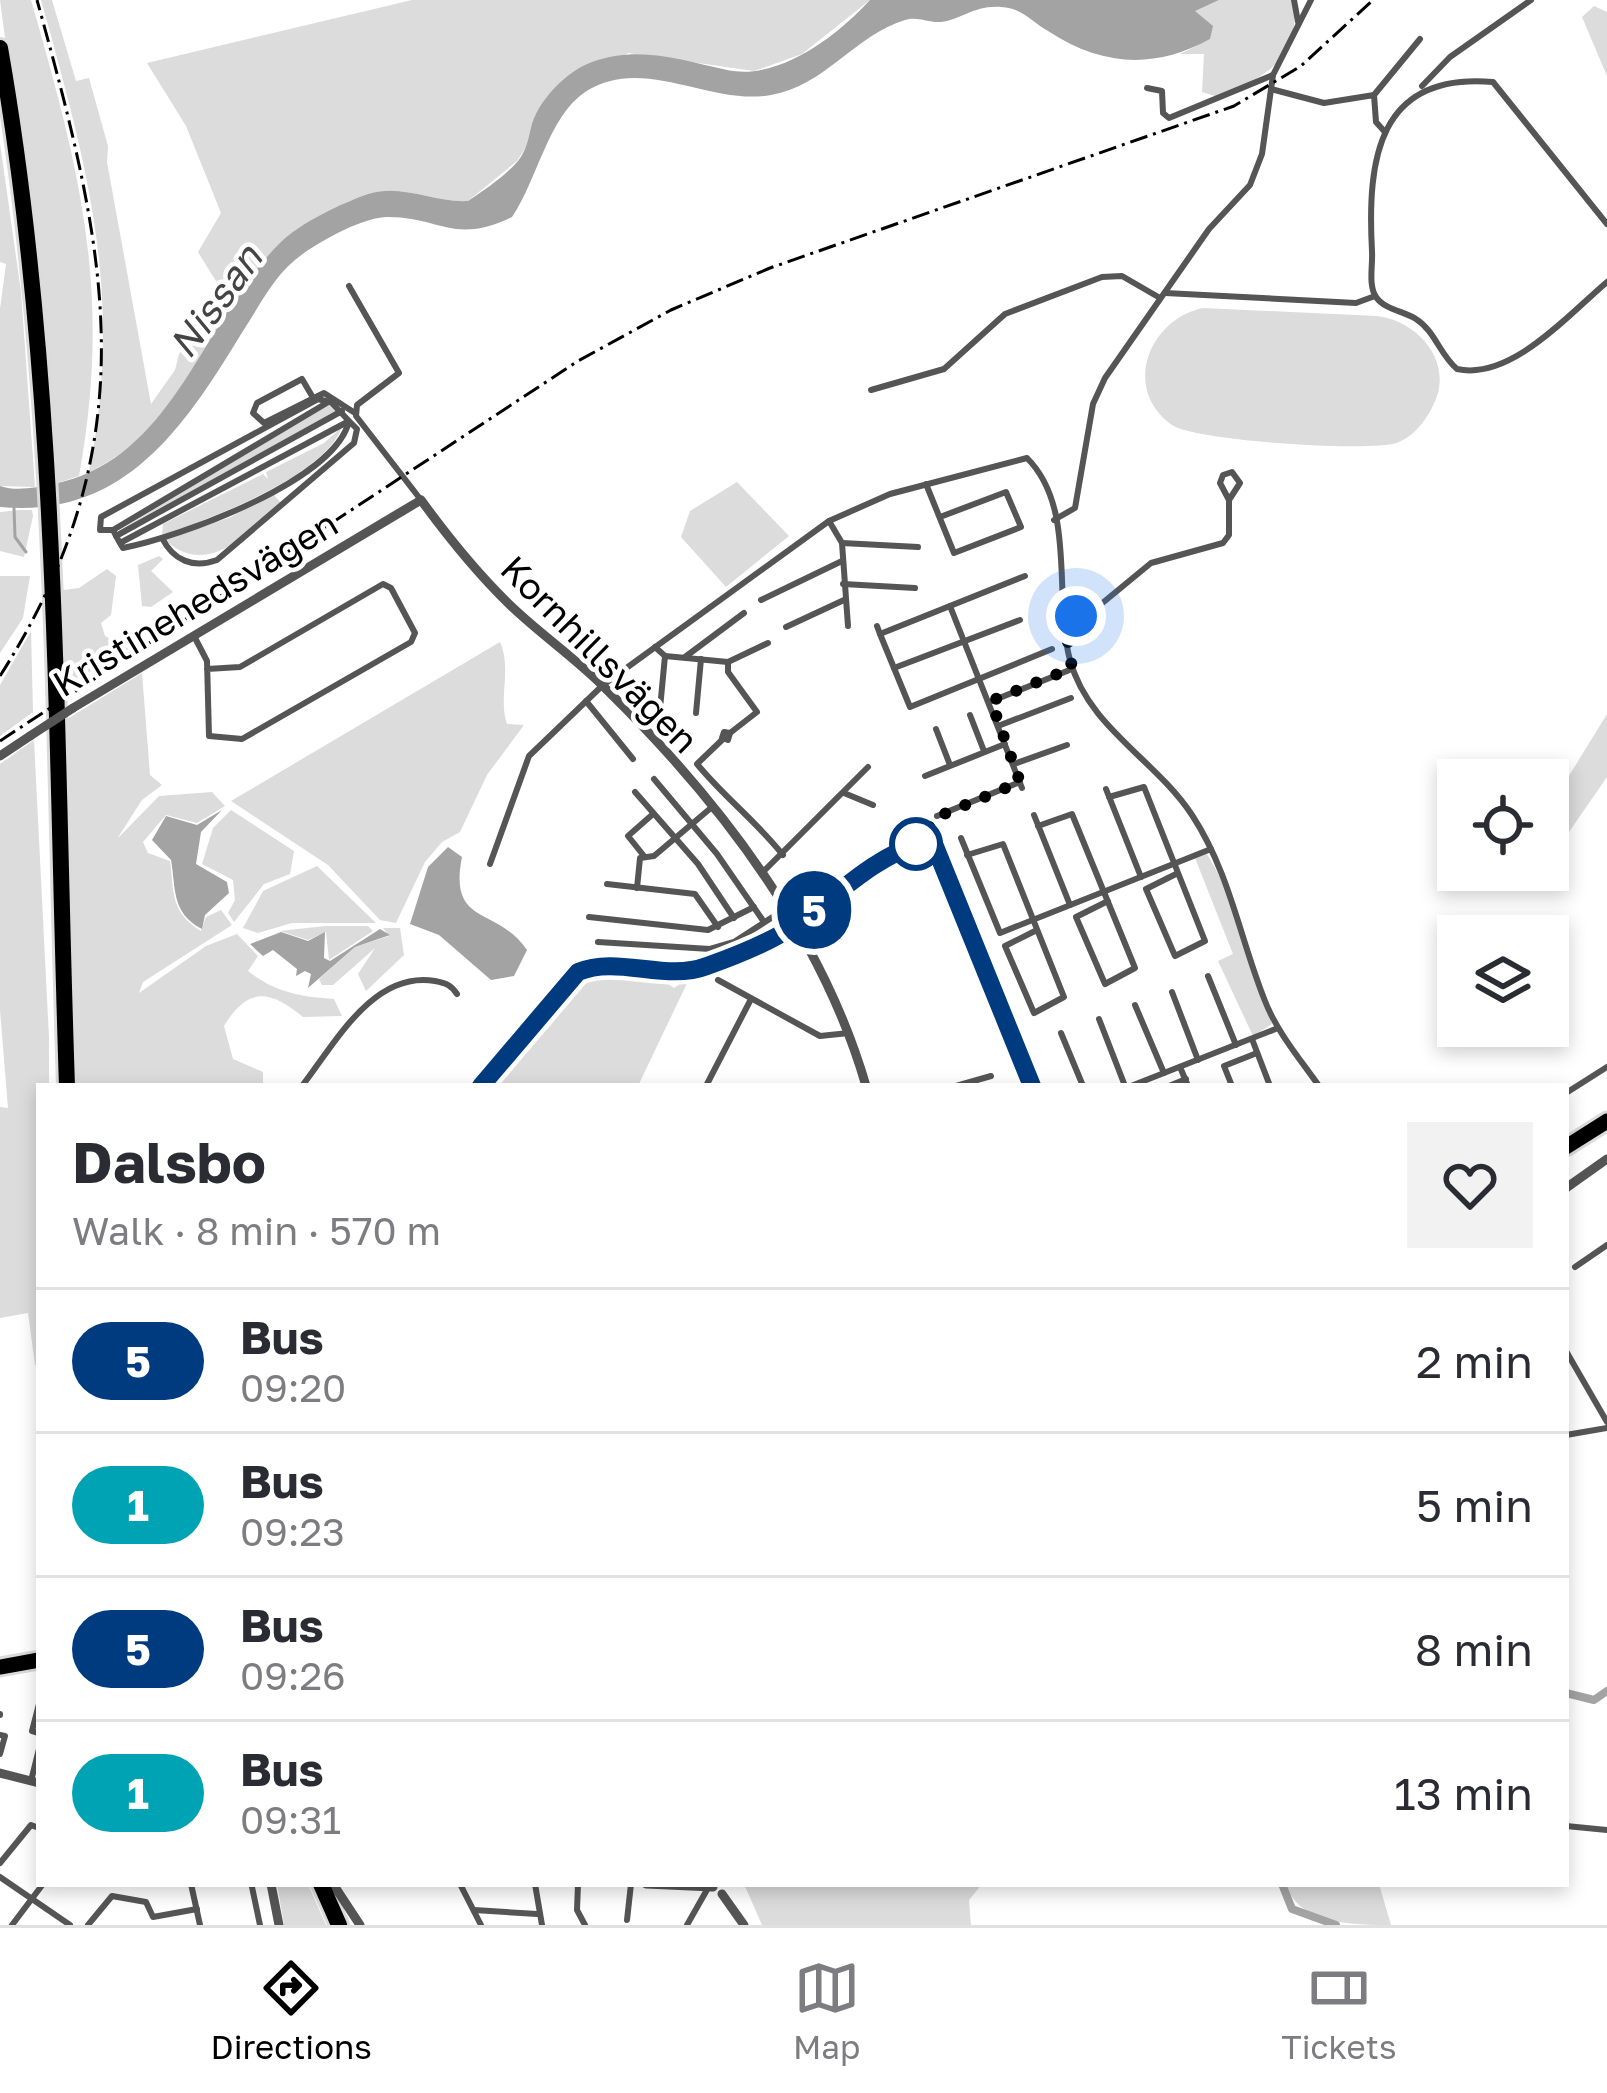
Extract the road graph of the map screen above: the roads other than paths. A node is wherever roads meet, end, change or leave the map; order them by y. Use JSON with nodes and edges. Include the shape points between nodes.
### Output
{"nodes":[{"id":1,"x":1294,"y":0,"type":"edge"},
{"id":2,"x":1311,"y":0,"type":"edge"},
{"id":3,"x":1531,"y":0,"type":"edge"},
{"id":4,"x":1299,"y":25,"type":"junction"},
{"id":5,"x":1420,"y":39,"type":"dead end"},
{"id":6,"x":0,"y":47,"type":"edge"},
{"id":7,"x":1273,"y":75,"type":"junction"},
{"id":8,"x":1148,"y":88,"type":"dead end"},
{"id":9,"x":1271,"y":89,"type":"junction"},
{"id":10,"x":1420,"y":89,"type":"junction"},
{"id":11,"x":1374,"y":95,"type":"junction"},
{"id":12,"x":0,"y":98,"type":"edge"},
{"id":13,"x":1385,"y":133,"type":"junction"},
{"id":14,"x":1607,"y":224,"type":"edge"},
{"id":15,"x":1607,"y":283,"type":"edge"},
{"id":16,"x":349,"y":286,"type":"dead end"},
{"id":17,"x":1161,"y":296,"type":"junction"},
{"id":18,"x":1375,"y":296,"type":"junction"},
{"id":19,"x":871,"y":390,"type":"dead end"},
{"id":20,"x":312,"y":396,"type":"junction"},
{"id":21,"x":332,"y":400,"type":"junction"},
{"id":22,"x":342,"y":411,"type":"junction"},
{"id":23,"x":355,"y":413,"type":"junction"},
{"id":24,"x":349,"y":421,"type":"junction"},
{"id":25,"x":43,"y":475,"type":"junction"},
{"id":26,"x":926,"y":484,"type":"junction"},
{"id":27,"x":421,"y":500,"type":"junction"},
{"id":28,"x":1229,"y":500,"type":"junction"},
{"id":29,"x":940,"y":517,"type":"junction"},
{"id":30,"x":1054,"y":520,"type":"junction"},
{"id":31,"x":829,"y":521,"type":"junction"},
{"id":32,"x":116,"y":536,"type":"junction"},
{"id":33,"x":162,"y":538,"type":"junction"},
{"id":34,"x":842,"y":543,"type":"junction"},
{"id":35,"x":918,"y":547,"type":"dead end"},
{"id":36,"x":842,"y":561,"type":"junction"},
{"id":37,"x":1025,"y":576,"type":"dead end"},
{"id":38,"x":843,"y":584,"type":"junction"},
{"id":39,"x":915,"y":588,"type":"dead end"},
{"id":40,"x":761,"y":600,"type":"dead end"},
{"id":41,"x":844,"y":600,"type":"junction"},
{"id":42,"x":950,"y":606,"type":"junction"},
{"id":43,"x":744,"y":613,"type":"dead end"},
{"id":44,"x":1064,"y":617,"type":"junction"},
{"id":45,"x":1019,"y":620,"type":"dead end"},
{"id":46,"x":848,"y":626,"type":"dead end"},
{"id":47,"x":786,"y":627,"type":"dead end"},
{"id":48,"x":192,"y":633,"type":"junction"},
{"id":49,"x":964,"y":642,"type":"junction"},
{"id":50,"x":768,"y":643,"type":"dead end"},
{"id":51,"x":655,"y":647,"type":"junction"},
{"id":52,"x":1052,"y":649,"type":"dead end"},
{"id":53,"x":665,"y":656,"type":"junction"},
{"id":54,"x":684,"y":657,"type":"junction"},
{"id":55,"x":701,"y":659,"type":"junction"},
{"id":56,"x":728,"y":662,"type":"junction"},
{"id":57,"x":894,"y":668,"type":"junction"},
{"id":58,"x":1072,"y":668,"type":"junction"},
{"id":59,"x":207,"y":669,"type":"junction"},
{"id":60,"x":979,"y":678,"type":"junction"},
{"id":61,"x":603,"y":685,"type":"junction"},
{"id":62,"x":1071,"y":698,"type":"dead end"},
{"id":63,"x":586,"y":701,"type":"junction"},
{"id":64,"x":991,"y":701,"type":"junction"},
{"id":65,"x":696,"y":713,"type":"dead end"},
{"id":66,"x":970,"y":715,"type":"dead end"},
{"id":67,"x":659,"y":719,"type":"dead end"},
{"id":68,"x":998,"y":726,"type":"junction"},
{"id":69,"x":936,"y":729,"type":"dead end"},
{"id":70,"x":1005,"y":743,"type":"junction"},
{"id":71,"x":1067,"y":745,"type":"dead end"},
{"id":72,"x":985,"y":752,"type":"junction"},
{"id":73,"x":0,"y":756,"type":"edge"},
{"id":74,"x":633,"y":759,"type":"dead end"},
{"id":75,"x":950,"y":765,"type":"junction"},
{"id":76,"x":1013,"y":765,"type":"junction"},
{"id":77,"x":868,"y":767,"type":"dead end"},
{"id":78,"x":925,"y":776,"type":"dead end"},
{"id":79,"x":654,"y":779,"type":"dead end"},
{"id":80,"x":635,"y":792,"type":"dead end"},
{"id":81,"x":844,"y":793,"type":"junction"},
{"id":82,"x":873,"y":805,"type":"dead end"},
{"id":83,"x":712,"y":807,"type":"junction"},
{"id":84,"x":653,"y":814,"type":"junction"},
{"id":85,"x":1034,"y":815,"type":"dead end"},
{"id":86,"x":937,"y":817,"type":"dead end"},
{"id":87,"x":692,"y":824,"type":"junction"},
{"id":88,"x":1038,"y":826,"type":"junction"},
{"id":89,"x":675,"y":838,"type":"junction"},
{"id":90,"x":961,"y":838,"type":"dead end"},
{"id":91,"x":1211,"y":849,"type":"junction"},
{"id":92,"x":782,"y":855,"type":"junction"},
{"id":93,"x":968,"y":855,"type":"junction"},
{"id":94,"x":642,"y":857,"type":"junction"},
{"id":95,"x":1175,"y":863,"type":"junction"},
{"id":96,"x":490,"y":865,"type":"dead end"},
{"id":97,"x":762,"y":873,"type":"junction"},
{"id":98,"x":1178,"y":873,"type":"junction"},
{"id":99,"x":1142,"y":877,"type":"junction"},
{"id":100,"x":607,"y":884,"type":"dead end"},
{"id":101,"x":637,"y":888,"type":"junction"},
{"id":102,"x":1105,"y":891,"type":"junction"},
{"id":103,"x":1108,"y":901,"type":"junction"},
{"id":104,"x":1070,"y":905,"type":"junction"},
{"id":105,"x":754,"y":907,"type":"junction"},
{"id":106,"x":785,"y":909,"type":"junction"},
{"id":107,"x":589,"y":917,"type":"dead end"},
{"id":108,"x":734,"y":918,"type":"junction"},
{"id":109,"x":1033,"y":920,"type":"junction"},
{"id":110,"x":764,"y":922,"type":"junction"},
{"id":111,"x":718,"y":927,"type":"junction"},
{"id":112,"x":1037,"y":930,"type":"junction"},
{"id":113,"x":598,"y":942,"type":"dead end"},
{"id":114,"x":1208,"y":976,"type":"dead end"},
{"id":115,"x":718,"y":980,"type":"dead end"},
{"id":116,"x":1172,"y":992,"type":"dead end"},
{"id":117,"x":457,"y":994,"type":"dead end"},
{"id":118,"x":750,"y":1000,"type":"junction"},
{"id":119,"x":1135,"y":1004,"type":"dead end"},
{"id":120,"x":1099,"y":1019,"type":"dead end"},
{"id":121,"x":1278,"y":1028,"type":"junction"},
{"id":122,"x":1061,"y":1033,"type":"dead end"},
{"id":123,"x":849,"y":1034,"type":"junction"},
{"id":124,"x":1252,"y":1039,"type":"junction"},
{"id":125,"x":1236,"y":1045,"type":"junction"},
{"id":126,"x":1257,"y":1053,"type":"junction"},
{"id":127,"x":1198,"y":1060,"type":"junction"},
{"id":128,"x":1180,"y":1067,"type":"junction"},
{"id":129,"x":1607,"y":1067,"type":"edge"},
{"id":130,"x":1164,"y":1073,"type":"junction"},
{"id":131,"x":991,"y":1076,"type":"dead end"},
{"id":132,"x":63,"y":1083,"type":"edge"},
{"id":133,"x":305,"y":1083,"type":"edge"},
{"id":134,"x":708,"y":1083,"type":"edge"},
{"id":135,"x":865,"y":1083,"type":"edge"},
{"id":136,"x":967,"y":1083,"type":"edge"},
{"id":137,"x":1081,"y":1083,"type":"edge"},
{"id":138,"x":1127,"y":1083,"type":"edge"},
{"id":139,"x":1136,"y":1083,"type":"edge"},
{"id":140,"x":1187,"y":1083,"type":"edge"},
{"id":141,"x":1231,"y":1083,"type":"edge"},
{"id":142,"x":1269,"y":1083,"type":"edge"},
{"id":143,"x":1316,"y":1083,"type":"edge"},
{"id":144,"x":1569,"y":1092,"type":"edge"},
{"id":145,"x":1607,"y":1121,"type":"edge"},
{"id":146,"x":1569,"y":1145,"type":"edge"},
{"id":147,"x":1607,"y":1159,"type":"edge"},
{"id":148,"x":1569,"y":1186,"type":"edge"},
{"id":149,"x":1607,"y":1245,"type":"edge"},
{"id":150,"x":1575,"y":1267,"type":"dead end"},
{"id":151,"x":1569,"y":1356,"type":"edge"},
{"id":152,"x":1607,"y":1425,"type":"edge"},
{"id":153,"x":1569,"y":1435,"type":"edge"},
{"id":154,"x":36,"y":1665,"type":"edge"},
{"id":155,"x":0,"y":1671,"type":"edge"},
{"id":156,"x":0,"y":1735,"type":"edge"},
{"id":157,"x":0,"y":1754,"type":"edge"},
{"id":158,"x":0,"y":1773,"type":"edge"},
{"id":159,"x":35,"y":1782,"type":"edge"},
{"id":160,"x":1569,"y":1826,"type":"edge"},
{"id":161,"x":36,"y":1827,"type":"edge"},
{"id":162,"x":1607,"y":1830,"type":"edge"},
{"id":163,"x":0,"y":1863,"type":"edge"},
{"id":164,"x":1,"y":1879,"type":"edge"},
{"id":165,"x":41,"y":1887,"type":"edge"},
{"id":166,"x":192,"y":1887,"type":"edge"},
{"id":167,"x":252,"y":1887,"type":"edge"},
{"id":168,"x":272,"y":1887,"type":"edge"},
{"id":169,"x":312,"y":1887,"type":"edge"},
{"id":170,"x":322,"y":1887,"type":"edge"},
{"id":171,"x":335,"y":1887,"type":"edge"},
{"id":172,"x":462,"y":1887,"type":"edge"},
{"id":173,"x":535,"y":1887,"type":"edge"},
{"id":174,"x":578,"y":1887,"type":"edge"},
{"id":175,"x":631,"y":1887,"type":"edge"},
{"id":176,"x":717,"y":1888,"type":"edge"},
{"id":177,"x":30,"y":1902,"type":"junction"},
{"id":178,"x":197,"y":1909,"type":"junction"},
{"id":179,"x":474,"y":1910,"type":"junction"},
{"id":180,"x":536,"y":1914,"type":"junction"},
{"id":181,"x":627,"y":1920,"type":"dead end"},
{"id":182,"x":12,"y":1925,"type":"edge"},
{"id":183,"x":70,"y":1925,"type":"edge"},
{"id":184,"x":88,"y":1925,"type":"edge"},
{"id":185,"x":200,"y":1925,"type":"edge"},
{"id":186,"x":260,"y":1925,"type":"edge"},
{"id":187,"x":279,"y":1925,"type":"edge"},
{"id":188,"x":329,"y":1925,"type":"edge"},
{"id":189,"x":339,"y":1925,"type":"edge"},
{"id":190,"x":360,"y":1925,"type":"edge"},
{"id":191,"x":481,"y":1925,"type":"edge"},
{"id":192,"x":542,"y":1925,"type":"edge"},
{"id":193,"x":585,"y":1925,"type":"edge"},
{"id":194,"x":687,"y":1925,"type":"edge"},
{"id":195,"x":744,"y":1925,"type":"edge"}],
"edges":[{"from":1,"to":4,"type":"street"},
{"from":2,"to":4,"type":"street"},
{"from":3,"to":10,"type":"street","via":[[1450,57]]},
{"from":4,"to":7,"type":"street"},
{"from":5,"to":11,"type":"street"},
{"from":6,"to":25,"type":"highway","via":[[28,230]]},
{"from":7,"to":8,"type":"street","via":[[1168,118],[1160,88]]},
{"from":7,"to":9,"type":"street"},
{"from":9,"to":11,"type":"street","via":[[1324,103]]},
{"from":9,"to":17,"type":"street","via":[[1254,177]]},
{"from":10,"to":13,"type":"street"},
{"from":10,"to":14,"type":"street","via":[[1474,80],[1502,86]]},
{"from":11,"to":13,"type":"street"},
{"from":12,"to":25,"type":"highway"},
{"from":13,"to":18,"type":"street","via":[[1369,208]]},
{"from":15,"to":18,"type":"street","via":[[1508,359],[1471,372],[1449,363],[1416,319]]},
{"from":16,"to":23,"type":"street","via":[[399,373]]},
{"from":17,"to":18,"type":"street","via":[[1356,303]]},
{"from":17,"to":19,"type":"street","via":[[1122,276],[1102,277],[1005,314],[938,372]]},
{"from":17,"to":30,"type":"street","via":[[1099,388],[1076,508]]},
{"from":20,"to":20,"type":"street","via":[[264,423],[254,413],[257,403],[302,379]]},
{"from":20,"to":21,"type":"street"},
{"from":21,"to":22,"type":"street"},
{"from":21,"to":23,"type":"street","name":"Kornhillsvägen"},
{"from":21,"to":32,"type":"street"},
{"from":21,"to":32,"type":"street","via":[[317,399],[100,517],[100,530]]},
{"from":22,"to":24,"type":"street"},
{"from":22,"to":32,"type":"street"},
{"from":23,"to":27,"type":"street","name":"Kornhillsvägen"},
{"from":24,"to":32,"type":"street"},
{"from":24,"to":33,"type":"street","via":[[335,448],[252,504]]},
{"from":24,"to":33,"type":"street","via":[[357,440],[207,564],[179,559]]},
{"from":25,"to":132,"type":"highway"},
{"from":26,"to":29,"type":"street"},
{"from":26,"to":30,"type":"street","via":[[1024,458],[1033,462]]},
{"from":26,"to":31,"type":"street"},
{"from":27,"to":48,"type":"street","name":"Kristinehedsvägen"},
{"from":27,"to":61,"type":"street","name":"Kornhillsvägen","via":[[485,580]]},
{"from":28,"to":28,"type":"street","via":[[1240,482],[1229,472],[1220,483]]},
{"from":28,"to":44,"type":"street","via":[[1223,543],[1151,563],[1100,605]]},
{"from":29,"to":29,"type":"street","via":[[954,554],[1022,527],[1006,491]]},
{"from":30,"to":44,"type":"street"},
{"from":31,"to":34,"type":"street"},
{"from":31,"to":51,"type":"street"},
{"from":32,"to":33,"type":"street","via":[[123,548]]},
{"from":34,"to":35,"type":"street"},
{"from":34,"to":36,"type":"street"},
{"from":36,"to":38,"type":"street"},
{"from":36,"to":40,"type":"street"},
{"from":37,"to":42,"type":"street"},
{"from":38,"to":39,"type":"street"},
{"from":38,"to":41,"type":"street"},
{"from":41,"to":46,"type":"street"},
{"from":41,"to":47,"type":"street"},
{"from":42,"to":49,"type":"street"},
{"from":42,"to":57,"type":"street","via":[[878,630]]},
{"from":43,"to":54,"type":"street"},
{"from":44,"to":58,"type":"street"},
{"from":45,"to":49,"type":"street"},
{"from":48,"to":59,"type":"street"},
{"from":48,"to":73,"type":"street","name":"Kristinehedsvägen","bridge":true},
{"from":49,"to":57,"type":"street"},
{"from":49,"to":60,"type":"street"},
{"from":50,"to":56,"type":"street"},
{"from":51,"to":53,"type":"street"},
{"from":51,"to":61,"type":"street"},
{"from":52,"to":60,"type":"street"},
{"from":53,"to":54,"type":"street"},
{"from":53,"to":67,"type":"street"},
{"from":54,"to":55,"type":"street"},
{"from":55,"to":56,"type":"street"},
{"from":55,"to":65,"type":"street"},
{"from":56,"to":92,"type":"street","via":[[758,712],[696,760]]},
{"from":57,"to":60,"type":"street","via":[[910,707]]},
{"from":58,"to":64,"type":"street"},
{"from":58,"to":91,"type":"street","via":[[1090,706],[1173,791]]},
{"from":59,"to":59,"type":"street","via":[[210,738],[238,740],[412,642],[415,633],[383,584],[240,667]]},
{"from":60,"to":64,"type":"street"},
{"from":61,"to":63,"type":"street"},
{"from":61,"to":83,"type":"street","name":"Kornhillsvägen"},
{"from":62,"to":68,"type":"street"},
{"from":63,"to":74,"type":"street"},
{"from":63,"to":96,"type":"street","via":[[524,764]]},
{"from":64,"to":68,"type":"street"},
{"from":66,"to":72,"type":"street"},
{"from":68,"to":70,"type":"street"},
{"from":69,"to":75,"type":"street"},
{"from":70,"to":72,"type":"street"},
{"from":70,"to":76,"type":"street"},
{"from":71,"to":76,"type":"street"},
{"from":72,"to":75,"type":"street"},
{"from":75,"to":78,"type":"street"},
{"from":76,"to":86,"type":"street","via":[[1021,785]]},
{"from":77,"to":81,"type":"street"},
{"from":79,"to":87,"type":"street"},
{"from":80,"to":84,"type":"street"},
{"from":81,"to":82,"type":"street"},
{"from":81,"to":92,"type":"street"},
{"from":83,"to":87,"type":"street"},
{"from":83,"to":97,"type":"street","name":"Kornhillsvägen"},
{"from":84,"to":89,"type":"street"},
{"from":84,"to":94,"type":"street","via":[[628,836]]},
{"from":85,"to":88,"type":"street"},
{"from":87,"to":89,"type":"street"},
{"from":87,"to":105,"type":"street"},
{"from":88,"to":102,"type":"street","via":[[1072,814]]},
{"from":88,"to":104,"type":"street"},
{"from":89,"to":94,"type":"street"},
{"from":89,"to":108,"type":"street"},
{"from":90,"to":93,"type":"street"},
{"from":91,"to":95,"type":"street"},
{"from":91,"to":121,"type":"street"},
{"from":92,"to":97,"type":"street"},
{"from":93,"to":109,"type":"street","via":[[1003,844]]},
{"from":93,"to":109,"type":"street","via":[[1000,933]]},
{"from":94,"to":101,"type":"street"},
{"from":95,"to":98,"type":"street"},
{"from":95,"to":99,"type":"street"},
{"from":95,"to":99,"type":"street","via":[[1144,788],[1108,793]]},
{"from":97,"to":106,"type":"street","name":"Kornhillsvägen"},
{"from":98,"to":98,"type":"street","via":[[1205,944],[1175,956],[1146,889]]},
{"from":99,"to":102,"type":"street"},
{"from":100,"to":101,"type":"street"},
{"from":101,"to":111,"type":"street","via":[[695,894]]},
{"from":102,"to":103,"type":"street"},
{"from":102,"to":104,"type":"street"},
{"from":103,"to":103,"type":"street","via":[[1135,971],[1105,984],[1076,916]]},
{"from":104,"to":109,"type":"street"},
{"from":105,"to":108,"type":"street"},
{"from":105,"to":110,"type":"street"},
{"from":106,"to":110,"type":"street"},
{"from":106,"to":123,"type":"street","name":"Kornhillsvägen"},
{"from":107,"to":111,"type":"street"},
{"from":108,"to":111,"type":"street"},
{"from":109,"to":112,"type":"street"},
{"from":110,"to":113,"type":"street","via":[[710,949]]},
{"from":112,"to":112,"type":"street","via":[[1064,1000],[1034,1013],[1005,946]]},
{"from":114,"to":125,"type":"street"},
{"from":115,"to":118,"type":"street"},
{"from":116,"to":127,"type":"street"},
{"from":117,"to":133,"type":"street","via":[[422,980],[384,990]]},
{"from":118,"to":123,"type":"street","via":[[824,1038]]},
{"from":118,"to":134,"type":"street"},
{"from":119,"to":130,"type":"street"},
{"from":120,"to":138,"type":"street"},
{"from":121,"to":124,"type":"street"},
{"from":121,"to":143,"type":"street"},
{"from":122,"to":137,"type":"street"},
{"from":123,"to":135,"type":"street","name":"Kornhillsvägen"},
{"from":124,"to":125,"type":"street"},
{"from":124,"to":126,"type":"street"},
{"from":125,"to":127,"type":"street"},
{"from":126,"to":141,"type":"street","via":[[1224,1066]]},
{"from":126,"to":142,"type":"street"},
{"from":127,"to":128,"type":"street"},
{"from":128,"to":130,"type":"street"},
{"from":128,"to":140,"type":"street"},
{"from":129,"to":144,"type":"street"},
{"from":130,"to":139,"type":"street"},
{"from":131,"to":136,"type":"street"},
{"from":145,"to":146,"type":"highway"},
{"from":147,"to":148,"type":"street"},
{"from":149,"to":150,"type":"street"},
{"from":151,"to":152,"type":"street"},
{"from":152,"to":153,"type":"street"},
{"from":154,"to":155,"type":"highway"},
{"from":156,"to":157,"type":"street"},
{"from":158,"to":159,"type":"street"},
{"from":160,"to":162,"type":"street"},
{"from":161,"to":163,"type":"street"},
{"from":164,"to":177,"type":"street"},
{"from":165,"to":177,"type":"street"},
{"from":166,"to":178,"type":"street"},
{"from":167,"to":186,"type":"street"},
{"from":168,"to":187,"type":"street"},
{"from":169,"to":188,"type":"highway"},
{"from":170,"to":189,"type":"highway"},
{"from":171,"to":190,"type":"street"},
{"from":172,"to":179,"type":"street"},
{"from":173,"to":180,"type":"street"},
{"from":174,"to":193,"type":"street"},
{"from":175,"to":181,"type":"street"},
{"from":176,"to":194,"type":"street"},
{"from":176,"to":195,"type":"street"},
{"from":177,"to":182,"type":"street"},
{"from":177,"to":183,"type":"street"},
{"from":178,"to":184,"type":"street","via":[[153,1917],[146,1902],[112,1896]]},
{"from":178,"to":185,"type":"street"},
{"from":179,"to":180,"type":"street"},
{"from":179,"to":191,"type":"street"},
{"from":180,"to":192,"type":"street"}]}
